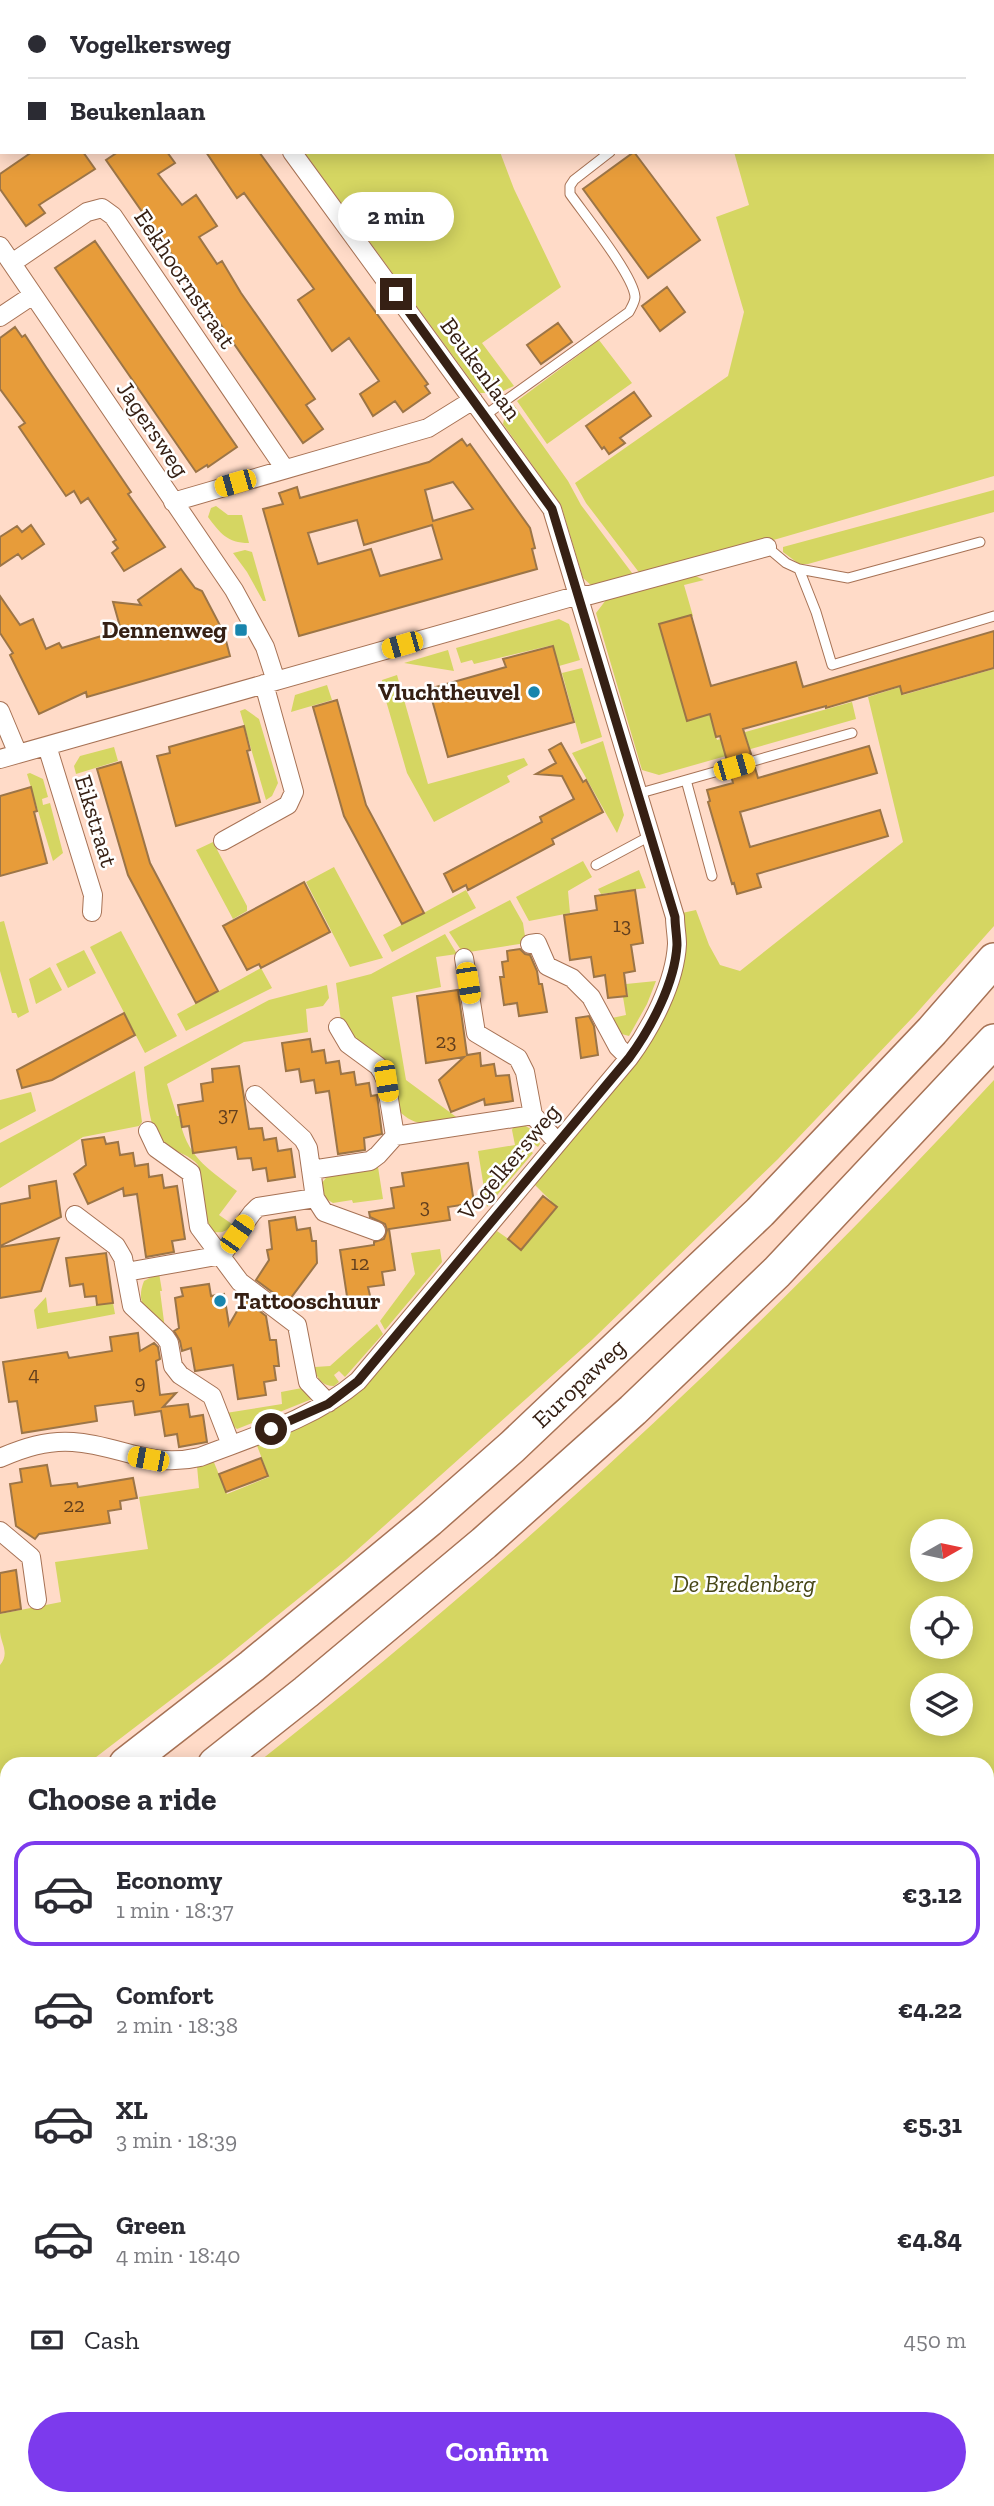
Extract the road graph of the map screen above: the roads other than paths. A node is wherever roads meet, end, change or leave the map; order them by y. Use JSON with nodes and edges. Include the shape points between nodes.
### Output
{"nodes":[{"id":1,"x":293,"y":154,"type":"edge"},
{"id":2,"x":607,"y":154,"type":"edge"},
{"id":3,"x":0,"y":246,"type":"edge"},
{"id":4,"x":12,"y":263,"type":"junction"},
{"id":5,"x":33,"y":295,"type":"junction"},
{"id":6,"x":0,"y":317,"type":"edge"},
{"id":7,"x":473,"y":400,"type":"junction"},
{"id":8,"x":484,"y":416,"type":"junction"},
{"id":9,"x":285,"y":469,"type":"junction"},
{"id":10,"x":173,"y":502,"type":"junction"},
{"id":11,"x":980,"y":542,"type":"dead end"},
{"id":12,"x":767,"y":547,"type":"joint"},
{"id":13,"x":799,"y":569,"type":"junction"},
{"id":14,"x":579,"y":595,"type":"junction"},
{"id":15,"x":994,"y":616,"type":"edge"},
{"id":16,"x":270,"y":682,"type":"junction"},
{"id":17,"x":0,"y":711,"type":"edge"},
{"id":18,"x":852,"y":733,"type":"dead end"},
{"id":19,"x":47,"y":746,"type":"junction"},
{"id":20,"x":18,"y":754,"type":"junction"},
{"id":21,"x":0,"y":759,"type":"edge"},
{"id":22,"x":686,"y":780,"type":"junction"},
{"id":23,"x":638,"y":794,"type":"junction"},
{"id":24,"x":650,"y":836,"type":"junction"},
{"id":25,"x":223,"y":841,"type":"dead end"},
{"id":26,"x":596,"y":865,"type":"dead end"},
{"id":27,"x":712,"y":876,"type":"dead end"},
{"id":28,"x":92,"y":912,"type":"dead end"},
{"id":29,"x":530,"y":944,"type":"dead end"},
{"id":30,"x":464,"y":958,"type":"dead end"},
{"id":31,"x":994,"y":960,"type":"edge"},
{"id":32,"x":338,"y":1027,"type":"dead end"},
{"id":33,"x":994,"y":1041,"type":"edge"},
{"id":34,"x":629,"y":1058,"type":"junction"},
{"id":35,"x":255,"y":1095,"type":"dead end"},
{"id":36,"x":533,"y":1115,"type":"junction"},
{"id":37,"x":148,"y":1131,"type":"dead end"},
{"id":38,"x":395,"y":1136,"type":"junction"},
{"id":39,"x":557,"y":1142,"type":"junction"},
{"id":40,"x":312,"y":1170,"type":"junction"},
{"id":41,"x":315,"y":1198,"type":"junction"},
{"id":42,"x":75,"y":1215,"type":"dead end"},
{"id":43,"x":376,"y":1231,"type":"dead end"},
{"id":44,"x":222,"y":1255,"type":"junction"},
{"id":45,"x":126,"y":1272,"type":"junction"},
{"id":46,"x":328,"y":1404,"type":"junction"},
{"id":47,"x":231,"y":1445,"type":"junction"},
{"id":48,"x":0,"y":1458,"type":"edge"},
{"id":49,"x":0,"y":1531,"type":"edge"},
{"id":50,"x":37,"y":1600,"type":"dead end"},
{"id":51,"x":134,"y":1757,"type":"edge"},
{"id":52,"x":224,"y":1757,"type":"edge"}],
"edges":[{"from":1,"to":7,"type":"street","name":"Beukenlaan"},
{"from":2,"to":8,"type":"lane","via":[[574,180],[570,194],[620,262],[635,295],[629,312]]},
{"from":3,"to":4,"type":"street","name":"Jagersweg"},
{"from":4,"to":5,"type":"street","name":"Jagersweg"},
{"from":4,"to":9,"type":"street","name":"Eekhoornstraat","via":[[87,212],[102,208],[113,216]]},
{"from":5,"to":6,"type":"street"},
{"from":5,"to":10,"type":"street","name":"Jagersweg"},
{"from":7,"to":8,"type":"street","name":"Beukenlaan"},
{"from":7,"to":9,"type":"street","via":[[428,429]]},
{"from":8,"to":14,"type":"street","name":"Beukenlaan","via":[[552,509]]},
{"from":9,"to":10,"type":"street"},
{"from":10,"to":16,"type":"street","name":"Jagersweg","via":[[233,590],[265,647]]},
{"from":11,"to":13,"type":"lane","via":[[848,579]]},
{"from":12,"to":13,"type":"lane"},
{"from":12,"to":14,"type":"street"},
{"from":13,"to":15,"type":"lane","via":[[832,665]]},
{"from":14,"to":16,"type":"street"},
{"from":14,"to":23,"type":"street","name":"Vogelkersweg"},
{"from":16,"to":19,"type":"street"},
{"from":16,"to":25,"type":"street","name":"Jagersweg","via":[[294,792],[288,805]]},
{"from":17,"to":20,"type":"street"},
{"from":18,"to":22,"type":"lane"},
{"from":19,"to":20,"type":"street"},
{"from":19,"to":28,"type":"street","name":"Eikstraat","via":[[93,895]]},
{"from":20,"to":21,"type":"street"},
{"from":22,"to":23,"type":"lane"},
{"from":22,"to":27,"type":"lane"},
{"from":23,"to":24,"type":"street","name":"Vogelkersweg"},
{"from":24,"to":26,"type":"lane"},
{"from":24,"to":34,"type":"street","name":"Vogelkersweg","via":[[675,917],[677,945],[657,1014]]},
{"from":29,"to":34,"type":"street","via":[[537,943],[547,965],[572,978],[591,997],[618,1047]]},
{"from":30,"to":36,"type":"street","via":[[476,1033],[518,1058]]},
{"from":31,"to":51,"type":"highway","name":"Europaweg","via":[[760,1212],[512,1447],[252,1667]]},
{"from":32,"to":38,"type":"street","via":[[348,1044],[382,1072]]},
{"from":33,"to":52,"type":"highway","via":[[777,1272],[633,1410],[484,1543]]},
{"from":34,"to":39,"type":"street","name":"Vogelkersweg"},
{"from":35,"to":40,"type":"street","via":[[303,1139]]},
{"from":36,"to":38,"type":"street"},
{"from":36,"to":39,"type":"street"},
{"from":37,"to":44,"type":"street","via":[[156,1148],[191,1173],[199,1227]]},
{"from":38,"to":40,"type":"street","via":[[370,1161]]},
{"from":39,"to":46,"type":"street","name":"Vogelkersweg","via":[[358,1381]]},
{"from":40,"to":41,"type":"street"},
{"from":41,"to":43,"type":"street","via":[[324,1212]]},
{"from":41,"to":44,"type":"street","via":[[258,1207]]},
{"from":42,"to":45,"type":"street","via":[[116,1246]]},
{"from":44,"to":45,"type":"street"},
{"from":44,"to":46,"type":"street","via":[[240,1282],[297,1325],[308,1382]]},
{"from":45,"to":47,"type":"street","via":[[132,1306],[165,1337],[180,1375],[212,1396]]},
{"from":46,"to":47,"type":"street","name":"Vogelkersweg"},
{"from":47,"to":48,"type":"street","name":"Vogelkersweg","via":[[191,1459],[163,1461],[75,1442],[53,1442]]},
{"from":49,"to":50,"type":"street","via":[[31,1557]]}]}
